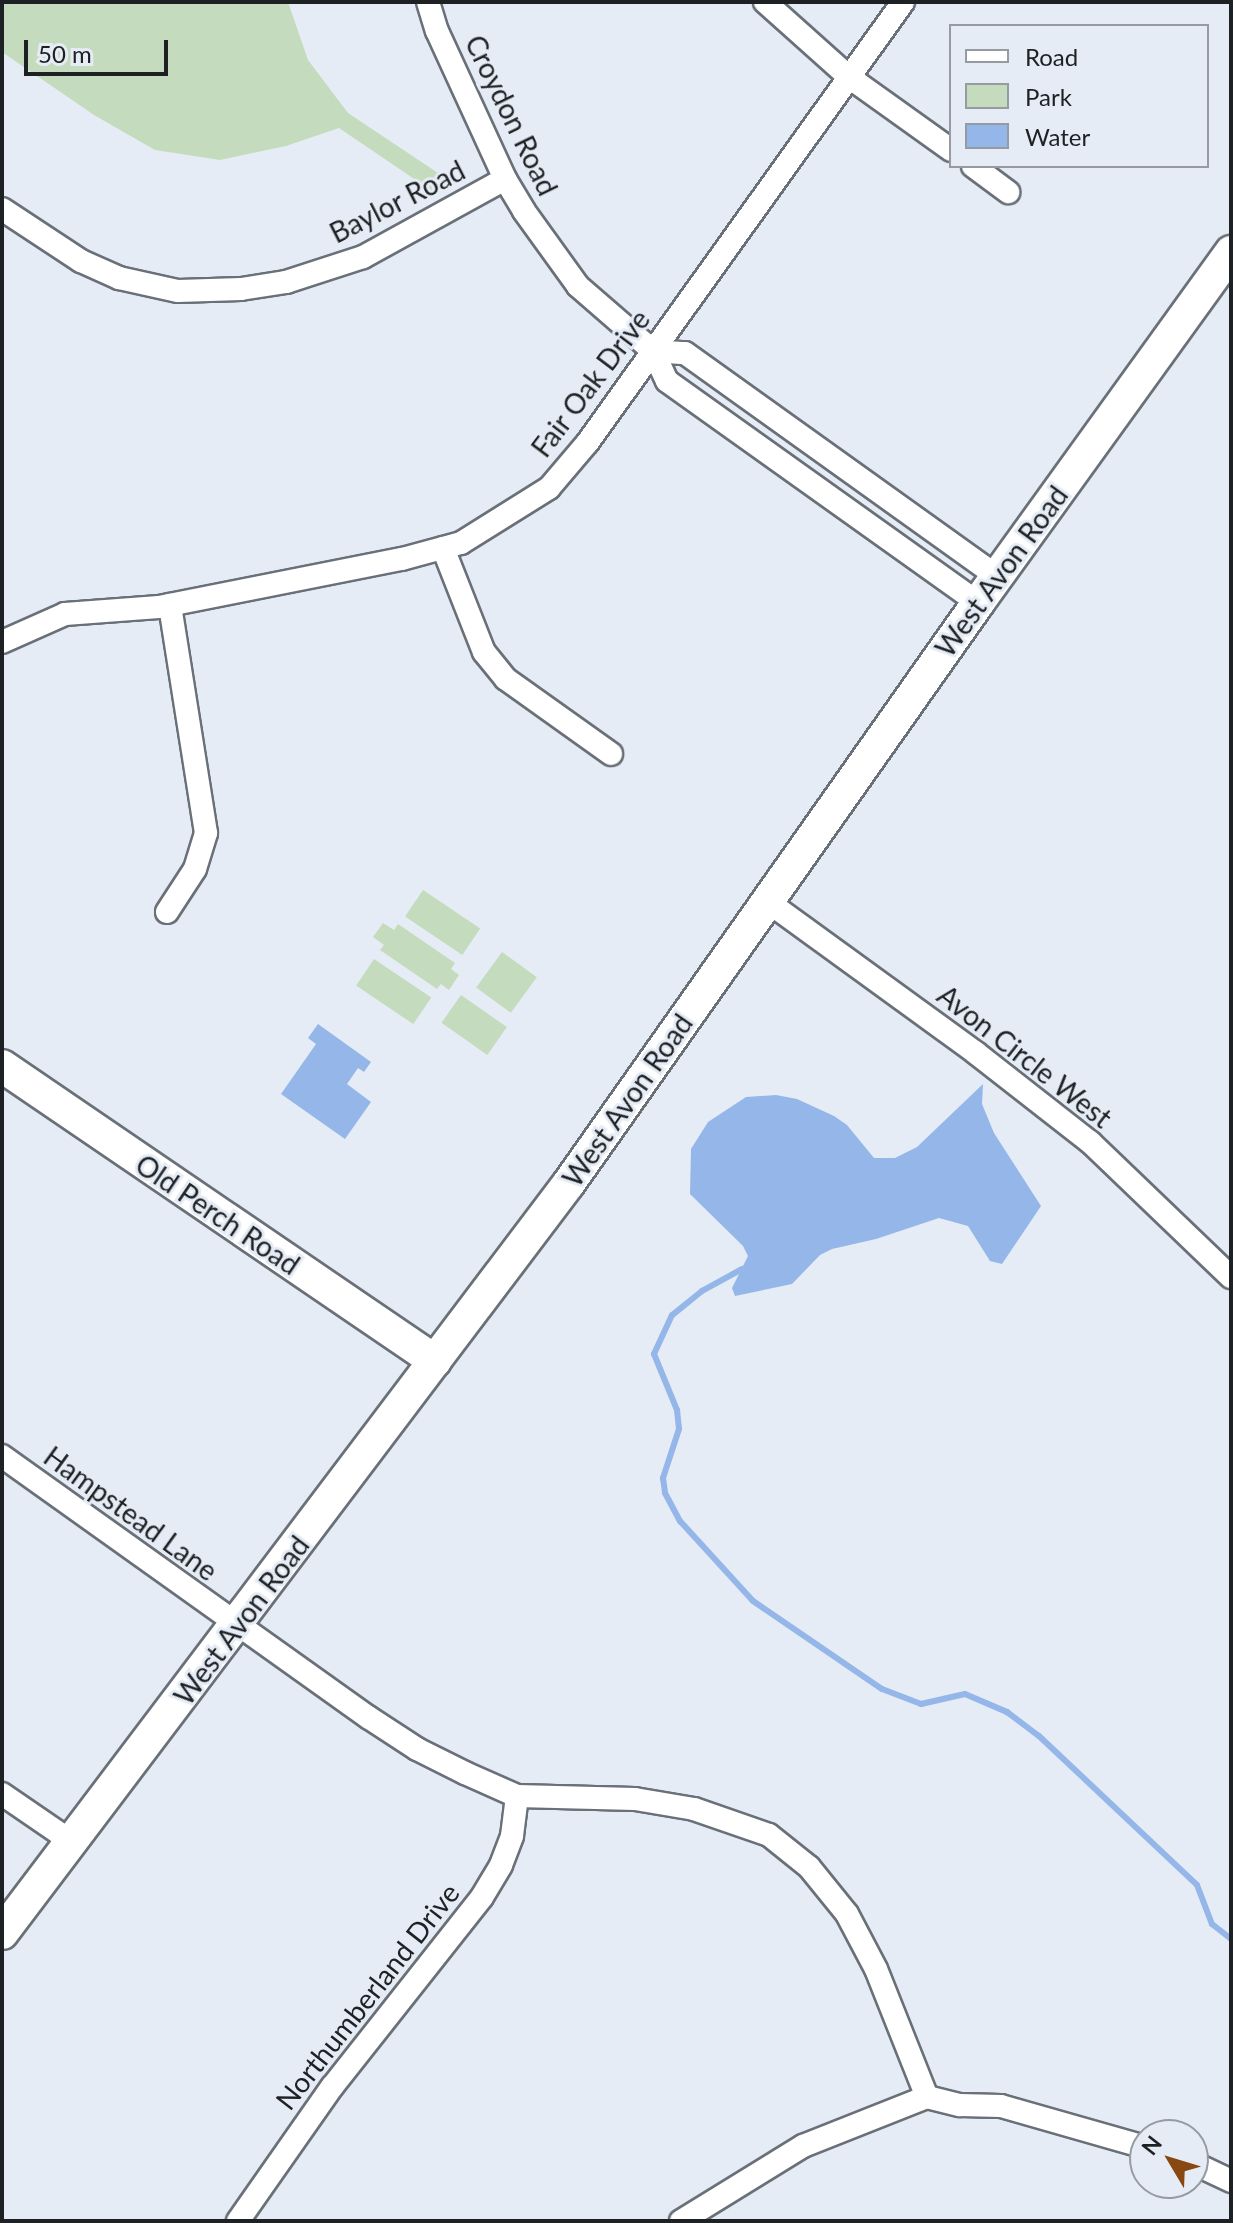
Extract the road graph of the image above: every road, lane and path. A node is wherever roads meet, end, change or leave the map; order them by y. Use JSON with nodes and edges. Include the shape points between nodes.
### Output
{"nodes":[{"id":1,"x":428,"y":2,"type":"edge"},
{"id":2,"x":765,"y":2,"type":"edge"},
{"id":3,"x":903,"y":2,"type":"edge"},
{"id":4,"x":849,"y":77,"type":"junction"},
{"id":5,"x":949,"y":149,"type":"edge"},
{"id":6,"x":976,"y":168,"type":"edge"},
{"id":7,"x":505,"y":179,"type":"junction"},
{"id":8,"x":1008,"y":192,"type":"dead end"},
{"id":9,"x":2,"y":209,"type":"edge"},
{"id":10,"x":1230,"y":254,"type":"edge"},
{"id":11,"x":653,"y":351,"type":"junction"},
{"id":12,"x":443,"y":548,"type":"junction"},
{"id":13,"x":997,"y":576,"type":"junction"},
{"id":14,"x":978,"y":603,"type":"junction"},
{"id":15,"x":170,"y":605,"type":"junction"},
{"id":16,"x":2,"y":642,"type":"edge"},
{"id":17,"x":611,"y":754,"type":"dead end"},
{"id":18,"x":767,"y":901,"type":"junction"},
{"id":19,"x":167,"y":912,"type":"dead end"},
{"id":20,"x":2,"y":1066,"type":"edge"},
{"id":21,"x":1231,"y":1277,"type":"edge"},
{"id":22,"x":435,"y":1361,"type":"junction"},
{"id":23,"x":2,"y":1456,"type":"edge"},
{"id":24,"x":239,"y":1624,"type":"junction"},
{"id":25,"x":2,"y":1794,"type":"edge"},
{"id":26,"x":517,"y":1796,"type":"junction"},
{"id":27,"x":72,"y":1842,"type":"junction"},
{"id":28,"x":2,"y":1933,"type":"edge"},
{"id":29,"x":927,"y":2097,"type":"junction"},
{"id":30,"x":1129,"y":2142,"type":"edge"},
{"id":31,"x":1209,"y":2171,"type":"edge"},
{"id":32,"x":1231,"y":2181,"type":"edge"},
{"id":33,"x":238,"y":2221,"type":"edge"},
{"id":34,"x":681,"y":2221,"type":"edge"}],
"edges":[{"from":1,"to":7,"type":"street","name":"Croydon Road"},
{"from":2,"to":4,"type":"street"},
{"from":3,"to":4,"type":"street","name":"Fair Oak Drive"},
{"from":4,"to":5,"type":"street"},
{"from":4,"to":11,"type":"street","name":"Fair Oak Drive"},
{"from":6,"to":8,"type":"street"},
{"from":7,"to":9,"type":"street","name":"Baylor Road","via":[[363,257],[286,282],[241,289],[178,291],[119,278],[81,261]]},
{"from":7,"to":11,"type":"street","name":"Croydon Road","via":[[578,286]]},
{"from":10,"to":13,"type":"street","name":"West Avon Road"},
{"from":11,"to":12,"type":"street","name":"Fair Oak Drive","via":[[549,488],[503,520]]},
{"from":11,"to":13,"type":"street","via":[[685,353]]},
{"from":11,"to":14,"type":"street","name":"Croydon Road","via":[[667,381]]},
{"from":12,"to":15,"type":"street","name":"Fair Oak Drive"},
{"from":12,"to":17,"type":"street","via":[[484,652],[506,679]]},
{"from":13,"to":14,"type":"street","name":"West Avon Road"},
{"from":14,"to":18,"type":"street","name":"West Avon Road"},
{"from":15,"to":16,"type":"street","name":"Fair Oak Drive","via":[[65,614]]},
{"from":15,"to":19,"type":"street","via":[[206,833],[195,869]]},
{"from":18,"to":21,"type":"street","name":"Avon Circle West","via":[[1090,1142]]},
{"from":18,"to":22,"type":"street","name":"West Avon Road","via":[[569,1183]]},
{"from":20,"to":22,"type":"street","name":"Old Perch Road"},
{"from":22,"to":24,"type":"street","name":"West Avon Road"},
{"from":23,"to":24,"type":"street","name":"Hampstead Lane"},
{"from":24,"to":26,"type":"street","name":"Hampstead Lane","via":[[417,1749]]},
{"from":24,"to":27,"type":"street","name":"West Avon Road"},
{"from":25,"to":27,"type":"street"},
{"from":26,"to":29,"type":"street","name":"Hampstead Lane","via":[[635,1799],[694,1809],[769,1835],[809,1867],[847,1914],[876,1969]]},
{"from":26,"to":33,"type":"street","name":"Northumberland Drive","via":[[512,1836],[482,1897],[332,2087]]},
{"from":27,"to":28,"type":"street","name":"West Avon Road"},
{"from":29,"to":30,"type":"street","via":[[1001,2106]]},
{"from":29,"to":34,"type":"street","via":[[803,2146]]},
{"from":31,"to":32,"type":"street"}]}
